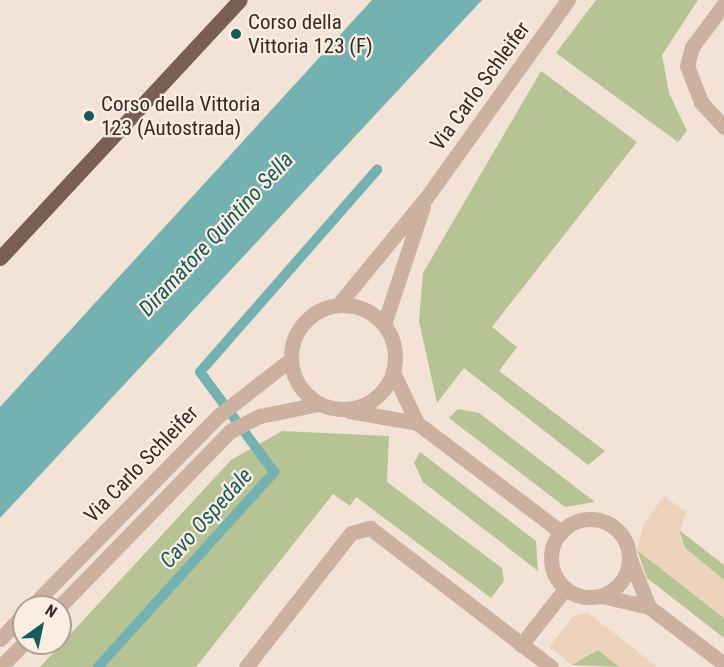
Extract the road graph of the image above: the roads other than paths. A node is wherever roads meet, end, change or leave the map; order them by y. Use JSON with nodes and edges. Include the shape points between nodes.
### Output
{"nodes":[{"id":1,"x":240,"y":0,"type":"edge"},
{"id":2,"x":568,"y":0,"type":"edge"},
{"id":3,"x":724,"y":4,"type":"edge"},
{"id":4,"x":724,"y":127,"type":"edge"},
{"id":5,"x":426,"y":198,"type":"junction"},
{"id":6,"x":0,"y":258,"type":"edge"},
{"id":7,"x":338,"y":305,"type":"junction"},
{"id":8,"x":384,"y":324,"type":"junction"},
{"id":9,"x":290,"y":360,"type":"junction"},
{"id":10,"x":393,"y":372,"type":"junction"},
{"id":11,"x":318,"y":404,"type":"junction"},
{"id":12,"x":343,"y":410,"type":"junction"},
{"id":13,"x":417,"y":423,"type":"junction"},
{"id":14,"x":561,"y":532,"type":"junction"},
{"id":15,"x":629,"y":556,"type":"junction"},
{"id":16,"x":565,"y":589,"type":"junction"},
{"id":17,"x":43,"y":595,"type":"edge"},
{"id":18,"x":71,"y":595,"type":"edge"},
{"id":19,"x":602,"y":596,"type":"junction"},
{"id":20,"x":649,"y":607,"type":"junction"},
{"id":21,"x":12,"y":626,"type":"edge"},
{"id":22,"x":0,"y":639,"type":"edge"},
{"id":23,"x":521,"y":645,"type":"junction"},
{"id":24,"x":12,"y":655,"type":"edge"},
{"id":25,"x":724,"y":664,"type":"edge"},
{"id":26,"x":0,"y":667,"type":"edge"},
{"id":27,"x":246,"y":667,"type":"edge"},
{"id":28,"x":551,"y":667,"type":"edge"}],
"edges":[{"from":1,"to":6,"type":"main road"},
{"from":2,"to":5,"type":"street","name":"Via Carlo Schleifer"},
{"from":3,"to":4,"type":"street","via":[[692,47],[687,66],[701,102]]},
{"from":5,"to":7,"type":"street"},
{"from":5,"to":8,"type":"street"},
{"from":7,"to":8,"type":"street","via":[[355,306]]},
{"from":7,"to":9,"type":"street","via":[[322,308],[298,329]]},
{"from":8,"to":10,"type":"street","via":[[392,339]]},
{"from":9,"to":11,"type":"street","via":[[298,385]]},
{"from":9,"to":17,"type":"street","name":"Via Carlo Schleifer","via":[[218,416]]},
{"from":10,"to":12,"type":"street","via":[[375,399]]},
{"from":10,"to":13,"type":"street"},
{"from":11,"to":12,"type":"street"},
{"from":11,"to":18,"type":"street","name":"Via Carlo Schleifer","via":[[254,419],[230,431]]},
{"from":12,"to":13,"type":"street"},
{"from":13,"to":14,"type":"street"},
{"from":14,"to":15,"type":"street","via":[[571,524],[597,520],[620,532]]},
{"from":14,"to":16,"type":"street","via":[[551,567]]},
{"from":15,"to":19,"type":"street","via":[[622,581]]},
{"from":15,"to":20,"type":"street"},
{"from":16,"to":19,"type":"street","via":[[576,595]]},
{"from":16,"to":23,"type":"street"},
{"from":19,"to":20,"type":"street"},
{"from":20,"to":25,"type":"street"},
{"from":21,"to":22,"type":"street"},
{"from":23,"to":27,"type":"street","via":[[370,528],[351,533]]},
{"from":23,"to":28,"type":"street"},
{"from":24,"to":26,"type":"street"}]}
